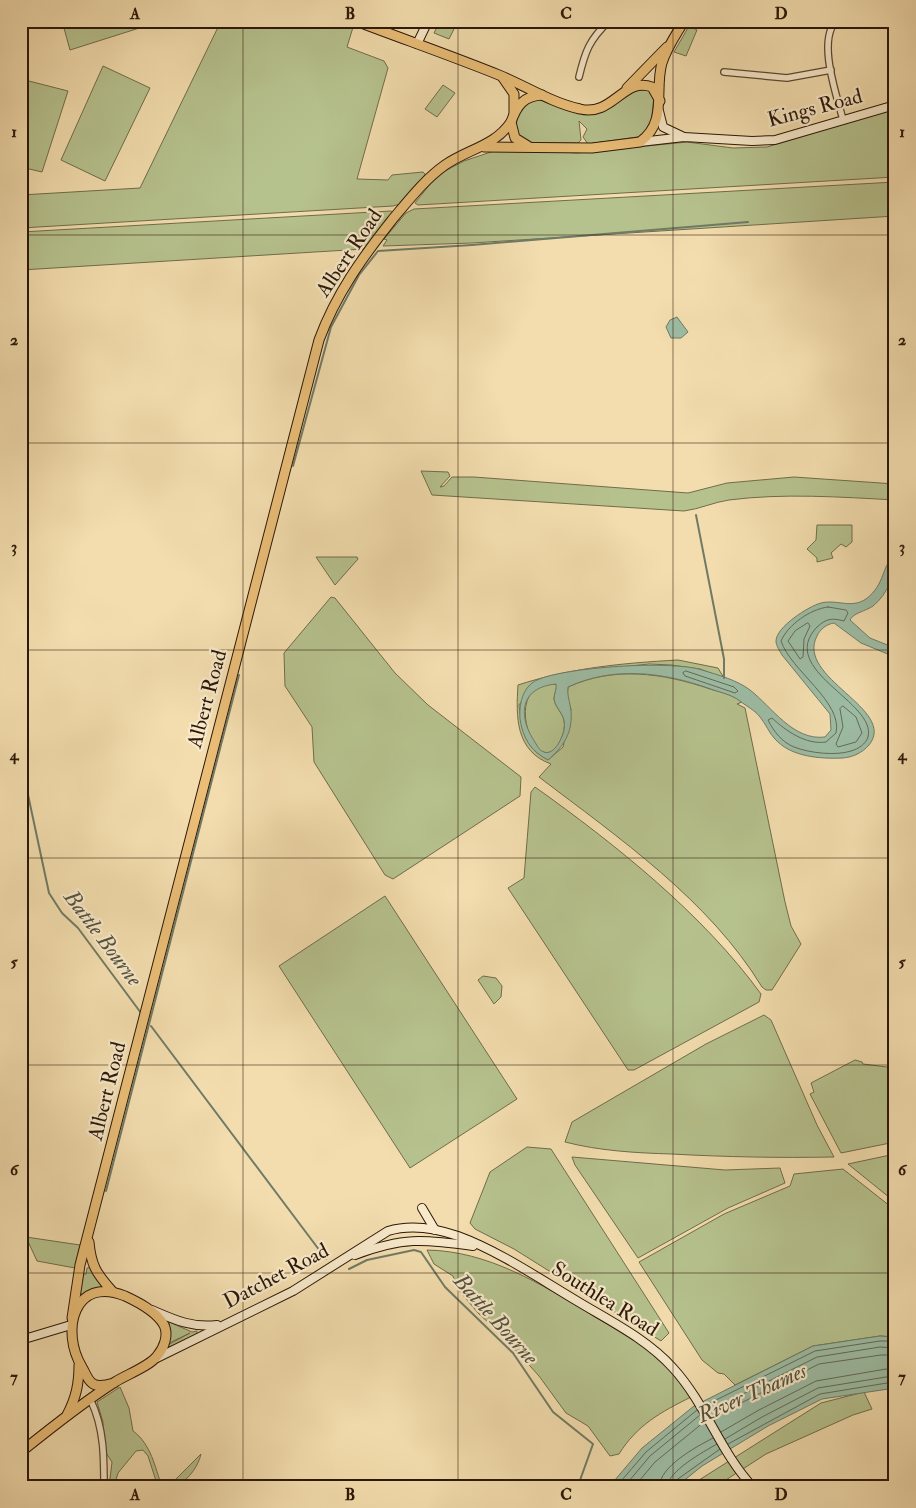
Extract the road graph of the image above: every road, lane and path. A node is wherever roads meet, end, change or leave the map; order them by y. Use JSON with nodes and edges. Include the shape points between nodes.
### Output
{"nodes":[{"id":1,"x":356,"y":21,"type":"edge"},
{"id":2,"x":428,"y":21,"type":"edge"},
{"id":3,"x":609,"y":21,"type":"edge"},
{"id":4,"x":684,"y":21,"type":"edge"},
{"id":5,"x":836,"y":21,"type":"edge"},
{"id":6,"x":416,"y":44,"type":"junction"},
{"id":7,"x":669,"y":45,"type":"junction"},
{"id":8,"x":831,"y":70,"type":"junction"},
{"id":9,"x":724,"y":72,"type":"dead end"},
{"id":10,"x":501,"y":76,"type":"junction"},
{"id":11,"x":579,"y":78,"type":"dead end"},
{"id":12,"x":624,"y":92,"type":"junction"},
{"id":13,"x":544,"y":95,"type":"junction"},
{"id":14,"x":659,"y":105,"type":"junction"},
{"id":15,"x":895,"y":105,"type":"edge"},
{"id":16,"x":512,"y":118,"type":"junction"},
{"id":17,"x":843,"y":120,"type":"junction"},
{"id":18,"x":684,"y":137,"type":"junction"},
{"id":19,"x":640,"y":142,"type":"junction"},
{"id":20,"x":481,"y":148,"type":"junction"},
{"id":21,"x":533,"y":148,"type":"junction"},
{"id":22,"x":422,"y":1208,"type":"dead end"},
{"id":23,"x":403,"y":1226,"type":"junction"},
{"id":24,"x":435,"y":1230,"type":"junction"},
{"id":25,"x":89,"y":1234,"type":"junction"},
{"id":26,"x":408,"y":1240,"type":"junction"},
{"id":27,"x":482,"y":1248,"type":"junction"},
{"id":28,"x":346,"y":1259,"type":"junction"},
{"id":29,"x":112,"y":1291,"type":"junction"},
{"id":30,"x":148,"y":1309,"type":"junction"},
{"id":31,"x":71,"y":1322,"type":"junction"},
{"id":32,"x":223,"y":1324,"type":"junction"},
{"id":33,"x":21,"y":1340,"type":"edge"},
{"id":34,"x":157,"y":1358,"type":"junction"},
{"id":35,"x":79,"y":1363,"type":"junction"},
{"id":36,"x":114,"y":1383,"type":"junction"},
{"id":37,"x":90,"y":1400,"type":"junction"},
{"id":38,"x":67,"y":1415,"type":"junction"},
{"id":39,"x":21,"y":1452,"type":"edge"},
{"id":40,"x":104,"y":1487,"type":"edge"},
{"id":41,"x":754,"y":1487,"type":"edge"}],
"edges":[{"from":1,"to":6,"type":"main road"},
{"from":2,"to":6,"type":"main road"},
{"from":3,"to":11,"type":"street","via":[[590,42],[582,57]]},
{"from":4,"to":7,"type":"main road"},
{"from":5,"to":8,"type":"street","via":[[828,40]]},
{"from":6,"to":10,"type":"main road"},
{"from":7,"to":12,"type":"main road"},
{"from":7,"to":14,"type":"main road","via":[[662,64]]},
{"from":8,"to":9,"type":"street","via":[[787,78]]},
{"from":8,"to":17,"type":"street"},
{"from":10,"to":13,"type":"main road"},
{"from":10,"to":16,"type":"main road","via":[[514,94]]},
{"from":12,"to":13,"type":"main road","via":[[605,107],[587,110]]},
{"from":12,"to":14,"type":"main road","via":[[647,85],[656,91]]},
{"from":13,"to":16,"type":"main road","name":"Albert Road","via":[[530,96]]},
{"from":14,"to":18,"type":"main road","name":"Kings Road","via":[[663,127]]},
{"from":14,"to":19,"type":"main road","via":[[650,133]]},
{"from":15,"to":17,"type":"main road","name":"Kings Road"},
{"from":16,"to":20,"type":"main road","name":"Albert Road","via":[[504,133]]},
{"from":16,"to":21,"type":"main road","via":[[515,138]]},
{"from":17,"to":18,"type":"main road","name":"Kings Road","via":[[775,140],[752,142]]},
{"from":18,"to":19,"type":"main road","name":"Kings Road"},
{"from":19,"to":21,"type":"main road","name":"Albert Road","via":[[592,148]]},
{"from":20,"to":21,"type":"main road","name":"Albert Road"},
{"from":20,"to":25,"type":"main road","name":"Albert Road","via":[[463,154],[439,170],[401,209],[343,286],[318,340]]},
{"from":22,"to":24,"type":"main road"},
{"from":23,"to":24,"type":"main road","name":"Southlea Road"},
{"from":23,"to":26,"type":"main road"},
{"from":23,"to":28,"type":"main road","name":"Southlea Road","via":[[371,1240]]},
{"from":24,"to":27,"type":"main road","name":"Southlea Road","via":[[458,1236]]},
{"from":25,"to":29,"type":"main road","via":[[91,1262]]},
{"from":25,"to":31,"type":"main road","name":"Albert Road","via":[[80,1265]]},
{"from":26,"to":27,"type":"main road","name":"Southlea Road","via":[[433,1240]]},
{"from":26,"to":28,"type":"main road","name":"Southlea Road","via":[[378,1246]]},
{"from":27,"to":41,"type":"main road","name":"Southlea Road","via":[[649,1346],[674,1368],[738,1470]]},
{"from":28,"to":32,"type":"main road","name":"Datchet Road","via":[[293,1291]]},
{"from":29,"to":30,"type":"main road"},
{"from":29,"to":31,"type":"main road","via":[[104,1290],[84,1298]]},
{"from":30,"to":32,"type":"main road","name":"Datchet Road","via":[[194,1326]]},
{"from":30,"to":34,"type":"main road","via":[[163,1323],[166,1331],[165,1342]]},
{"from":31,"to":33,"type":"main road"},
{"from":31,"to":35,"type":"main road"},
{"from":32,"to":34,"type":"main road","name":"Datchet Road"},
{"from":34,"to":36,"type":"main road"},
{"from":35,"to":36,"type":"main road","via":[[92,1383],[101,1386]]},
{"from":35,"to":38,"type":"main road","via":[[75,1399]]},
{"from":36,"to":37,"type":"main road"},
{"from":37,"to":38,"type":"main road"},
{"from":37,"to":40,"type":"street","via":[[99,1417]]},
{"from":38,"to":39,"type":"main road"}]}
